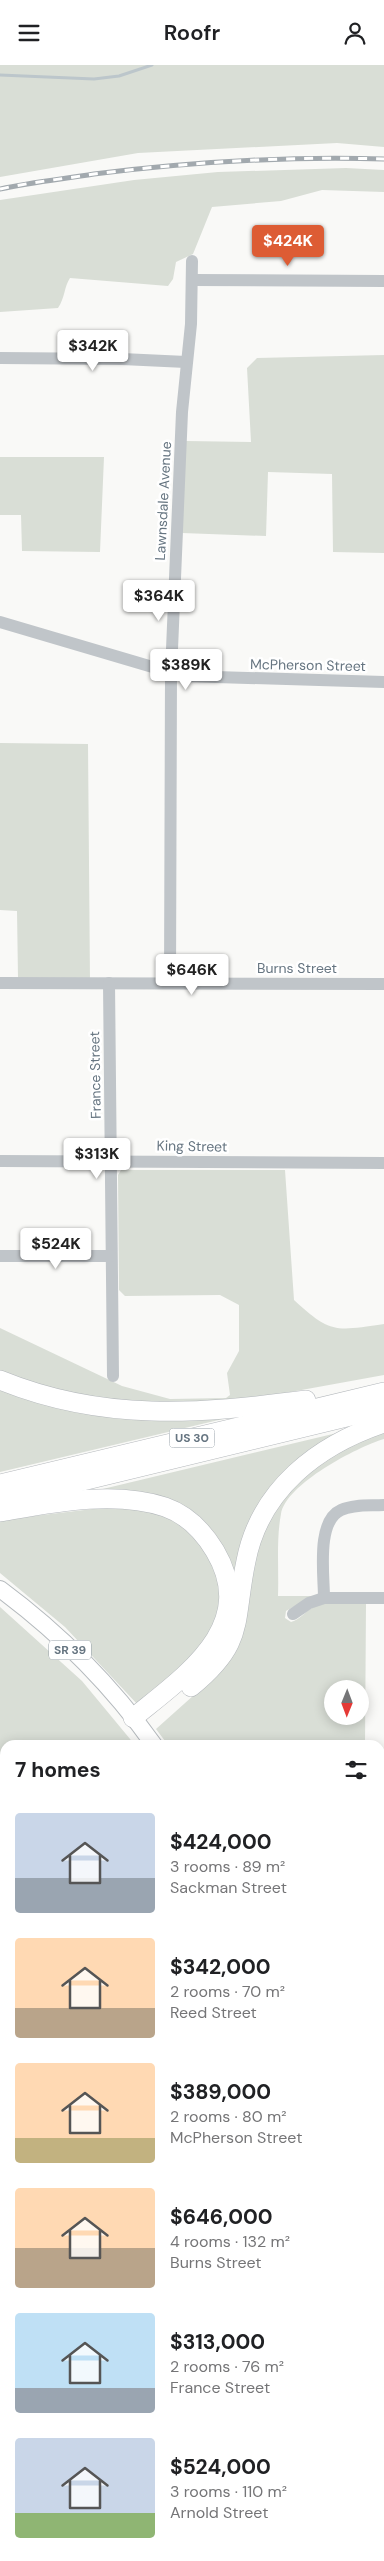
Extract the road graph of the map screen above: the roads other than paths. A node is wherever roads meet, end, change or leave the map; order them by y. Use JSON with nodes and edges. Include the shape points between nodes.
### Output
{"nodes":[{"id":1,"x":192,"y":261,"type":"dead end"},
{"id":2,"x":192,"y":280,"type":"junction"},
{"id":3,"x":384,"y":281,"type":"edge"},
{"id":4,"x":0,"y":358,"type":"edge"},
{"id":5,"x":186,"y":362,"type":"junction"},
{"id":6,"x":0,"y":622,"type":"edge"},
{"id":7,"x":171,"y":673,"type":"junction"},
{"id":8,"x":384,"y":682,"type":"edge"},
{"id":9,"x":0,"y":983,"type":"edge"},
{"id":10,"x":109,"y":983,"type":"junction"},
{"id":11,"x":170,"y":983,"type":"junction"},
{"id":12,"x":384,"y":984,"type":"edge"},
{"id":13,"x":110,"y":1160,"type":"junction"},
{"id":14,"x":0,"y":1161,"type":"edge"},
{"id":15,"x":384,"y":1163,"type":"edge"},
{"id":16,"x":0,"y":1256,"type":"edge"},
{"id":17,"x":111,"y":1256,"type":"junction"},
{"id":18,"x":113,"y":1376,"type":"dead end"},
{"id":19,"x":0,"y":1380,"type":"edge"},
{"id":20,"x":384,"y":1383,"type":"edge"},
{"id":21,"x":384,"y":1392,"type":"edge"},
{"id":22,"x":384,"y":1408,"type":"edge"},
{"id":23,"x":384,"y":1423,"type":"edge"},
{"id":24,"x":0,"y":1485,"type":"edge"},
{"id":25,"x":0,"y":1501,"type":"edge"},
{"id":26,"x":384,"y":1505,"type":"edge"},
{"id":27,"x":0,"y":1512,"type":"edge"},
{"id":28,"x":0,"y":1589,"type":"edge"},
{"id":29,"x":324,"y":1598,"type":"junction"},
{"id":30,"x":384,"y":1598,"type":"edge"},
{"id":31,"x":293,"y":1614,"type":"dead end"},
{"id":32,"x":137,"y":1723,"type":"junction"},
{"id":33,"x":150,"y":1740,"type":"edge"}],
"edges":[{"from":1,"to":2,"type":"street","name":"Lawnsdale Avenue"},
{"from":2,"to":3,"type":"street"},
{"from":2,"to":5,"type":"street","name":"Lawnsdale Avenue"},
{"from":4,"to":5,"type":"street"},
{"from":5,"to":7,"type":"street","name":"Lawnsdale Avenue"},
{"from":6,"to":7,"type":"street","name":"McPherson Street"},
{"from":7,"to":8,"type":"street","name":"McPherson Street","via":[[193,678]]},
{"from":7,"to":11,"type":"street","name":"Lawnsdale Avenue"},
{"from":9,"to":10,"type":"street","name":"Burns Street"},
{"from":10,"to":11,"type":"street","name":"Burns Street"},
{"from":10,"to":13,"type":"street","name":"France Street"},
{"from":11,"to":12,"type":"street","name":"Burns Street"},
{"from":13,"to":14,"type":"street","name":"King Street"},
{"from":13,"to":15,"type":"street","name":"King Street"},
{"from":13,"to":17,"type":"street","name":"France Street"},
{"from":16,"to":17,"type":"street"},
{"from":17,"to":18,"type":"street","name":"France Street"},
{"from":19,"to":20,"type":"highway","via":[[79,1404],[154,1412],[226,1410],[288,1402]]},
{"from":21,"to":24,"type":"highway","number":"US 30"},
{"from":22,"to":25,"type":"highway","number":"US 30"},
{"from":23,"to":32,"type":"highway","via":[[321,1452],[279,1490],[260,1519],[249,1548],[238,1625],[224,1653],[204,1676]]},
{"from":26,"to":29,"type":"street","via":[[340,1510],[328,1524],[324,1543]]},
{"from":27,"to":32,"type":"highway","via":[[83,1501],[149,1503],[180,1514],[209,1540],[221,1561],[227,1590],[226,1610],[218,1637],[203,1659]]},
{"from":28,"to":32,"type":"main road","number":"SR 39","via":[[67,1647]]},
{"from":29,"to":30,"type":"street"},
{"from":29,"to":31,"type":"street"},
{"from":32,"to":33,"type":"main road","number":"SR 39"}]}
